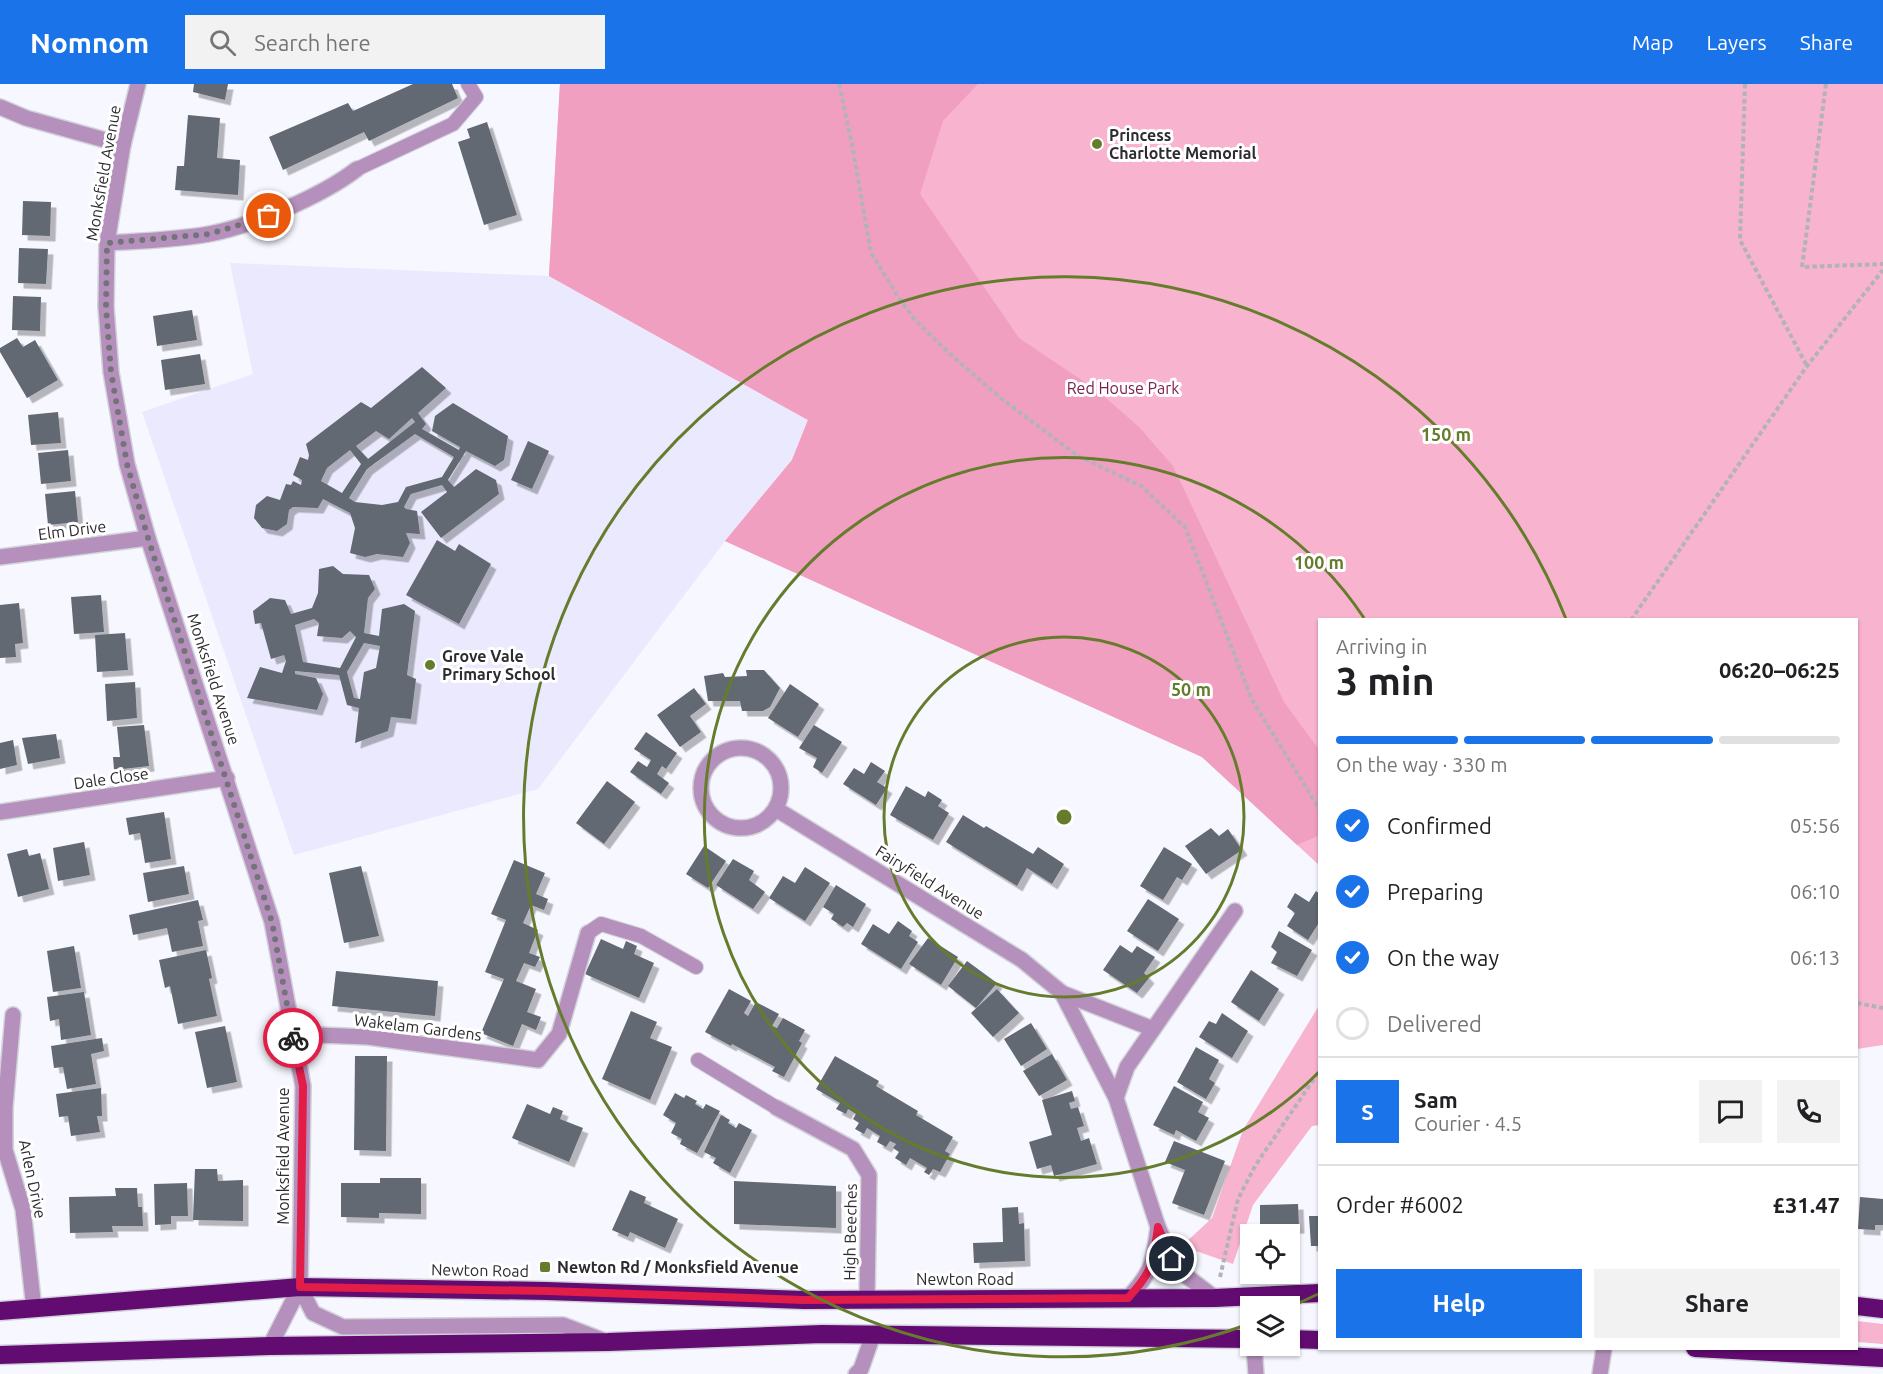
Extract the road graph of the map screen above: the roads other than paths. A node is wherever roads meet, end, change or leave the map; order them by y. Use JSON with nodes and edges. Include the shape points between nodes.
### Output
{"nodes":[{"id":1,"x":138,"y":84,"type":"edge"},
{"id":2,"x":468,"y":84,"type":"edge"},
{"id":3,"x":0,"y":107,"type":"edge"},
{"id":4,"x":123,"y":145,"type":"junction"},
{"id":5,"x":357,"y":169,"type":"joint"},
{"id":6,"x":107,"y":243,"type":"junction"},
{"id":7,"x":148,"y":538,"type":"junction"},
{"id":8,"x":0,"y":558,"type":"edge"},
{"id":9,"x":227,"y":778,"type":"junction"},
{"id":10,"x":776,"y":809,"type":"junction"},
{"id":11,"x":0,"y":812,"type":"edge"},
{"id":12,"x":1235,"y":911,"type":"dead end"},
{"id":13,"x":588,"y":933,"type":"joint"},
{"id":14,"x":696,"y":967,"type":"dead end"},
{"id":15,"x":1062,"y":993,"type":"junction"},
{"id":16,"x":13,"y":1015,"type":"dead end"},
{"id":17,"x":1153,"y":1029,"type":"junction"},
{"id":18,"x":292,"y":1034,"type":"junction"},
{"id":19,"x":4,"y":1056,"type":"edge"},
{"id":20,"x":698,"y":1060,"type":"dead end"},
{"id":21,"x":1116,"y":1098,"type":"junction"},
{"id":22,"x":777,"y":1108,"type":"joint"},
{"id":23,"x":1158,"y":1227,"type":"junction"},
{"id":24,"x":300,"y":1287,"type":"junction"},
{"id":25,"x":1318,"y":1293,"type":"edge"},
{"id":26,"x":1128,"y":1298,"type":"junction"},
{"id":27,"x":1215,"y":1298,"type":"junction"},
{"id":28,"x":867,"y":1299,"type":"junction"},
{"id":29,"x":1858,"y":1306,"type":"edge"},
{"id":30,"x":34,"y":1309,"type":"junction"},
{"id":31,"x":1883,"y":1309,"type":"edge"},
{"id":32,"x":0,"y":1311,"type":"edge"},
{"id":33,"x":873,"y":1335,"type":"junction"},
{"id":34,"x":1240,"y":1339,"type":"edge"},
{"id":35,"x":1300,"y":1339,"type":"edge"},
{"id":36,"x":1318,"y":1340,"type":"edge"},
{"id":37,"x":608,"y":1342,"type":"junction"},
{"id":38,"x":270,"y":1346,"type":"junction"},
{"id":39,"x":1604,"y":1350,"type":"edge"},
{"id":40,"x":1733,"y":1350,"type":"edge"},
{"id":41,"x":0,"y":1354,"type":"edge"},
{"id":42,"x":1255,"y":1356,"type":"edge"},
{"id":43,"x":1883,"y":1358,"type":"edge"},
{"id":44,"x":856,"y":1374,"type":"edge"},
{"id":45,"x":1256,"y":1374,"type":"edge"},
{"id":46,"x":1600,"y":1374,"type":"edge"}],
"edges":[{"from":1,"to":4,"type":"street","name":"Monksfield Avenue"},
{"from":2,"to":5,"type":"lane","via":[[476,97],[453,124]]},
{"from":3,"to":4,"type":"street"},
{"from":4,"to":6,"type":"street","name":"Monksfield Avenue"},
{"from":5,"to":6,"type":"street","via":[[341,181],[269,216],[209,234]]},
{"from":6,"to":7,"type":"street","name":"Monksfield Avenue","via":[[111,372],[127,464]]},
{"from":7,"to":8,"type":"street","name":"Elm Drive"},
{"from":7,"to":9,"type":"street","name":"Monksfield Avenue"},
{"from":9,"to":11,"type":"street","name":"Dale Close"},
{"from":9,"to":18,"type":"street","name":"Monksfield Avenue","via":[[272,922]]},
{"from":10,"to":10,"type":"street","via":[[763,822],[748,828],[718,821],[707,810],[702,795],[708,765],[734,749],[749,749],[764,756],[775,766],[780,781]]},
{"from":10,"to":15,"type":"street","name":"Fairyfield Avenue","via":[[1022,960]]},
{"from":12,"to":17,"type":"street"},
{"from":13,"to":14,"type":"lane","via":[[601,924],[641,936]]},
{"from":13,"to":18,"type":"street","name":"Wakelam Gardens","via":[[559,1034],[538,1060],[368,1037]]},
{"from":15,"to":17,"type":"street","name":"Fairyfield Avenue"},
{"from":15,"to":21,"type":"street","name":"Fairyfield Avenue"},
{"from":16,"to":19,"type":"street","name":"Arlen Drive"},
{"from":17,"to":21,"type":"street","via":[[1127,1067]]},
{"from":18,"to":24,"type":"street","name":"Monksfield Avenue","via":[[303,1086]]},
{"from":19,"to":30,"type":"street","name":"Arlen Drive","via":[[5,1150],[23,1209]]},
{"from":20,"to":22,"type":"lane"},
{"from":21,"to":23,"type":"street","name":"Fairyfield Avenue"},
{"from":22,"to":28,"type":"street","name":"High Beeches","via":[[853,1149],[869,1175]]},
{"from":23,"to":26,"type":"street","name":"Fairyfield Avenue","via":[[1154,1259],[1146,1278]]},
{"from":23,"to":27,"type":"street","name":"Fairyfield Avenue","via":[[1178,1267]]},
{"from":24,"to":28,"type":"highway","name":"Newton Road"},
{"from":24,"to":30,"type":"highway","name":"Newton Road"},
{"from":24,"to":37,"type":"street","name":"Monksfield Avenue","via":[[313,1313],[342,1326],[563,1325]]},
{"from":24,"to":38,"type":"street","name":"Monksfield Avenue"},
{"from":25,"to":27,"type":"highway","name":"Newton Road"},
{"from":26,"to":27,"type":"highway","name":"Newton Road"},
{"from":26,"to":28,"type":"highway","name":"Newton Road"},
{"from":29,"to":31,"type":"highway"},
{"from":30,"to":32,"type":"highway","name":"Newton Road"},
{"from":33,"to":34,"type":"highway"},
{"from":33,"to":37,"type":"highway"},
{"from":33,"to":44,"type":"street"},
{"from":35,"to":36,"type":"highway"},
{"from":37,"to":38,"type":"highway"},
{"from":38,"to":41,"type":"highway"},
{"from":39,"to":46,"type":"street"},
{"from":40,"to":43,"type":"highway"},
{"from":42,"to":45,"type":"street"}]}
